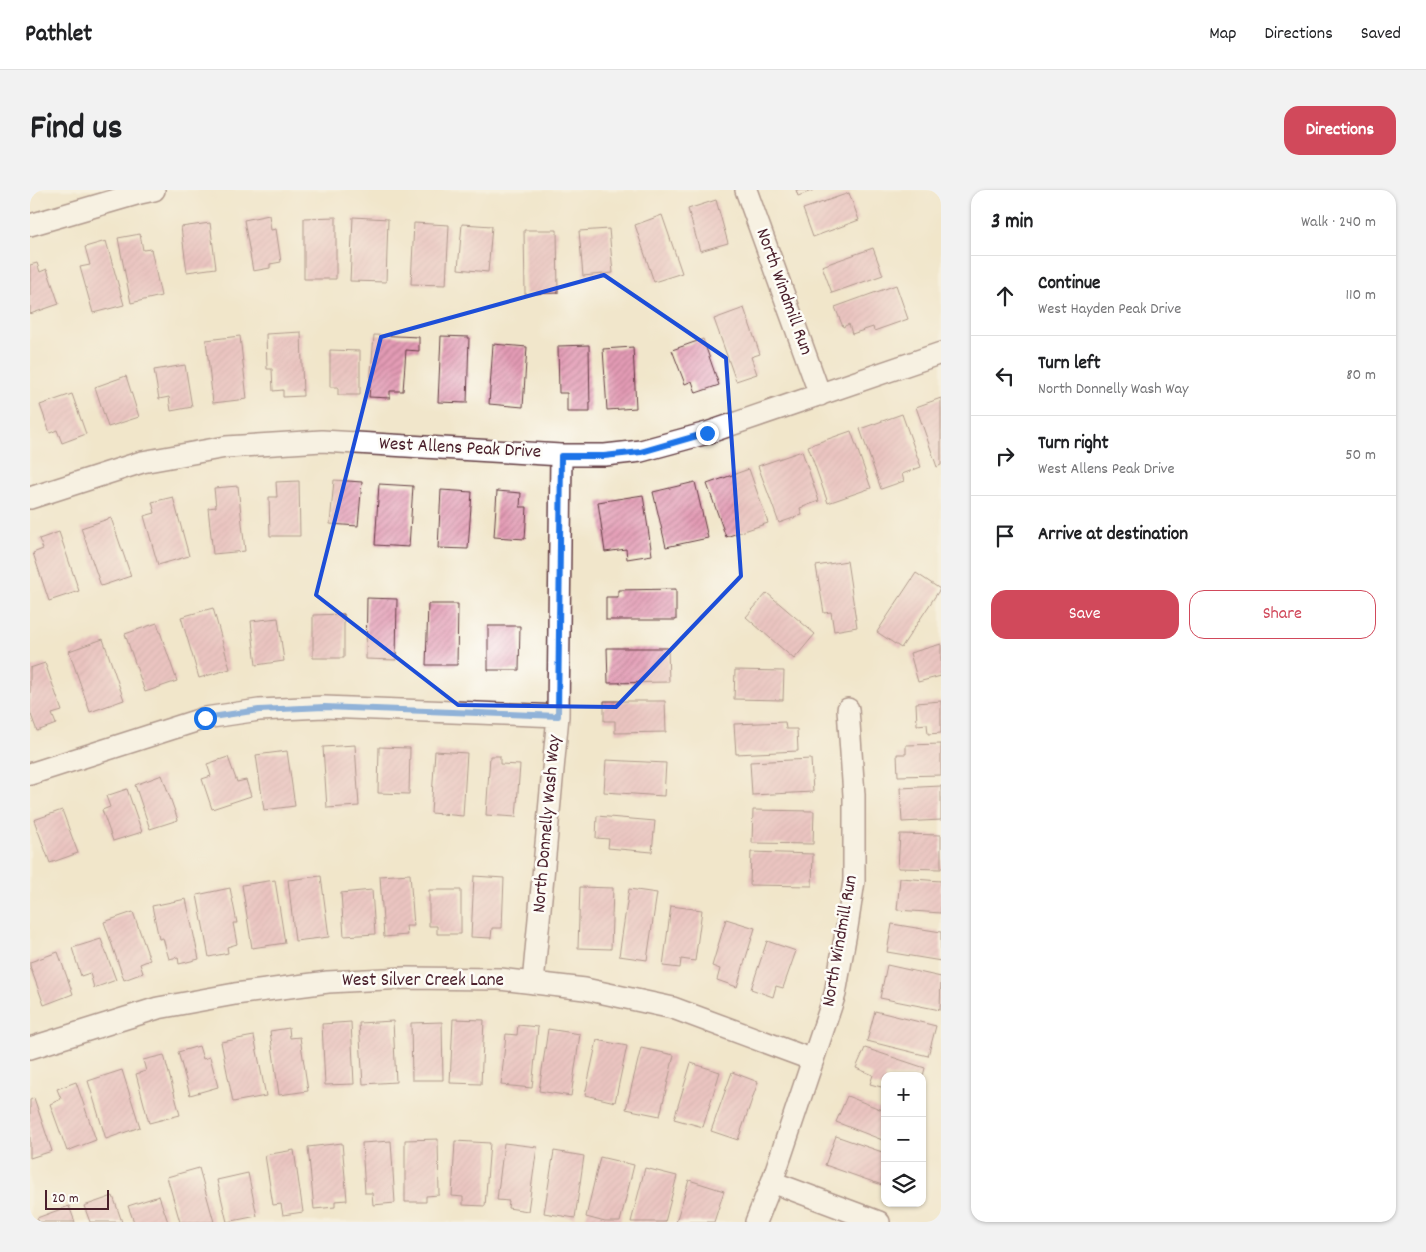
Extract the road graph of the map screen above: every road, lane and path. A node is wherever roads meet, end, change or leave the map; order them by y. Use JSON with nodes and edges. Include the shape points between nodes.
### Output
{"nodes":[{"id":1,"x":154,"y":190,"type":"edge"},
{"id":2,"x":746,"y":190,"type":"edge"},
{"id":3,"x":30,"y":225,"type":"edge"},
{"id":4,"x":941,"y":353,"type":"edge"},
{"id":5,"x":820,"y":395,"type":"junction"},
{"id":6,"x":561,"y":456,"type":"junction"},
{"id":7,"x":30,"y":498,"type":"edge"},
{"id":8,"x":848,"y":709,"type":"dead end"},
{"id":9,"x":558,"y":716,"type":"junction"},
{"id":10,"x":30,"y":774,"type":"edge"},
{"id":11,"x":533,"y":983,"type":"junction"},
{"id":12,"x":30,"y":1048,"type":"edge"},
{"id":13,"x":813,"y":1060,"type":"junction"},
{"id":14,"x":772,"y":1182,"type":"junction"},
{"id":15,"x":756,"y":1222,"type":"edge"},
{"id":16,"x":879,"y":1222,"type":"edge"}],
"edges":[{"from":1,"to":3,"type":"street"},
{"from":2,"to":5,"type":"street","name":"North Windmill Run"},
{"from":4,"to":5,"type":"street","name":"West Allens Peak Drive"},
{"from":5,"to":6,"type":"street","name":"West Allens Peak Drive","via":[[641,452]]},
{"from":6,"to":7,"type":"street","name":"West Allens Peak Drive","via":[[322,441],[226,447],[142,462]]},
{"from":6,"to":9,"type":"street","name":"North Donnelly Wash Way"},
{"from":8,"to":13,"type":"street","name":"North Windmill Run","via":[[854,795],[854,881],[835,994]]},
{"from":9,"to":10,"type":"street","via":[[324,707],[259,710],[205,718]]},
{"from":9,"to":11,"type":"street","name":"North Donnelly Wash Way"},
{"from":11,"to":12,"type":"street","name":"West Silver Creek Lane","via":[[500,979],[405,978],[291,986],[158,1008]]},
{"from":11,"to":13,"type":"street","name":"West Silver Creek Lane","via":[[585,989],[673,1008]]},
{"from":13,"to":14,"type":"street","name":"North Windmill Run"},
{"from":14,"to":15,"type":"street","name":"North Windmill Run"},
{"from":14,"to":16,"type":"street"}]}
